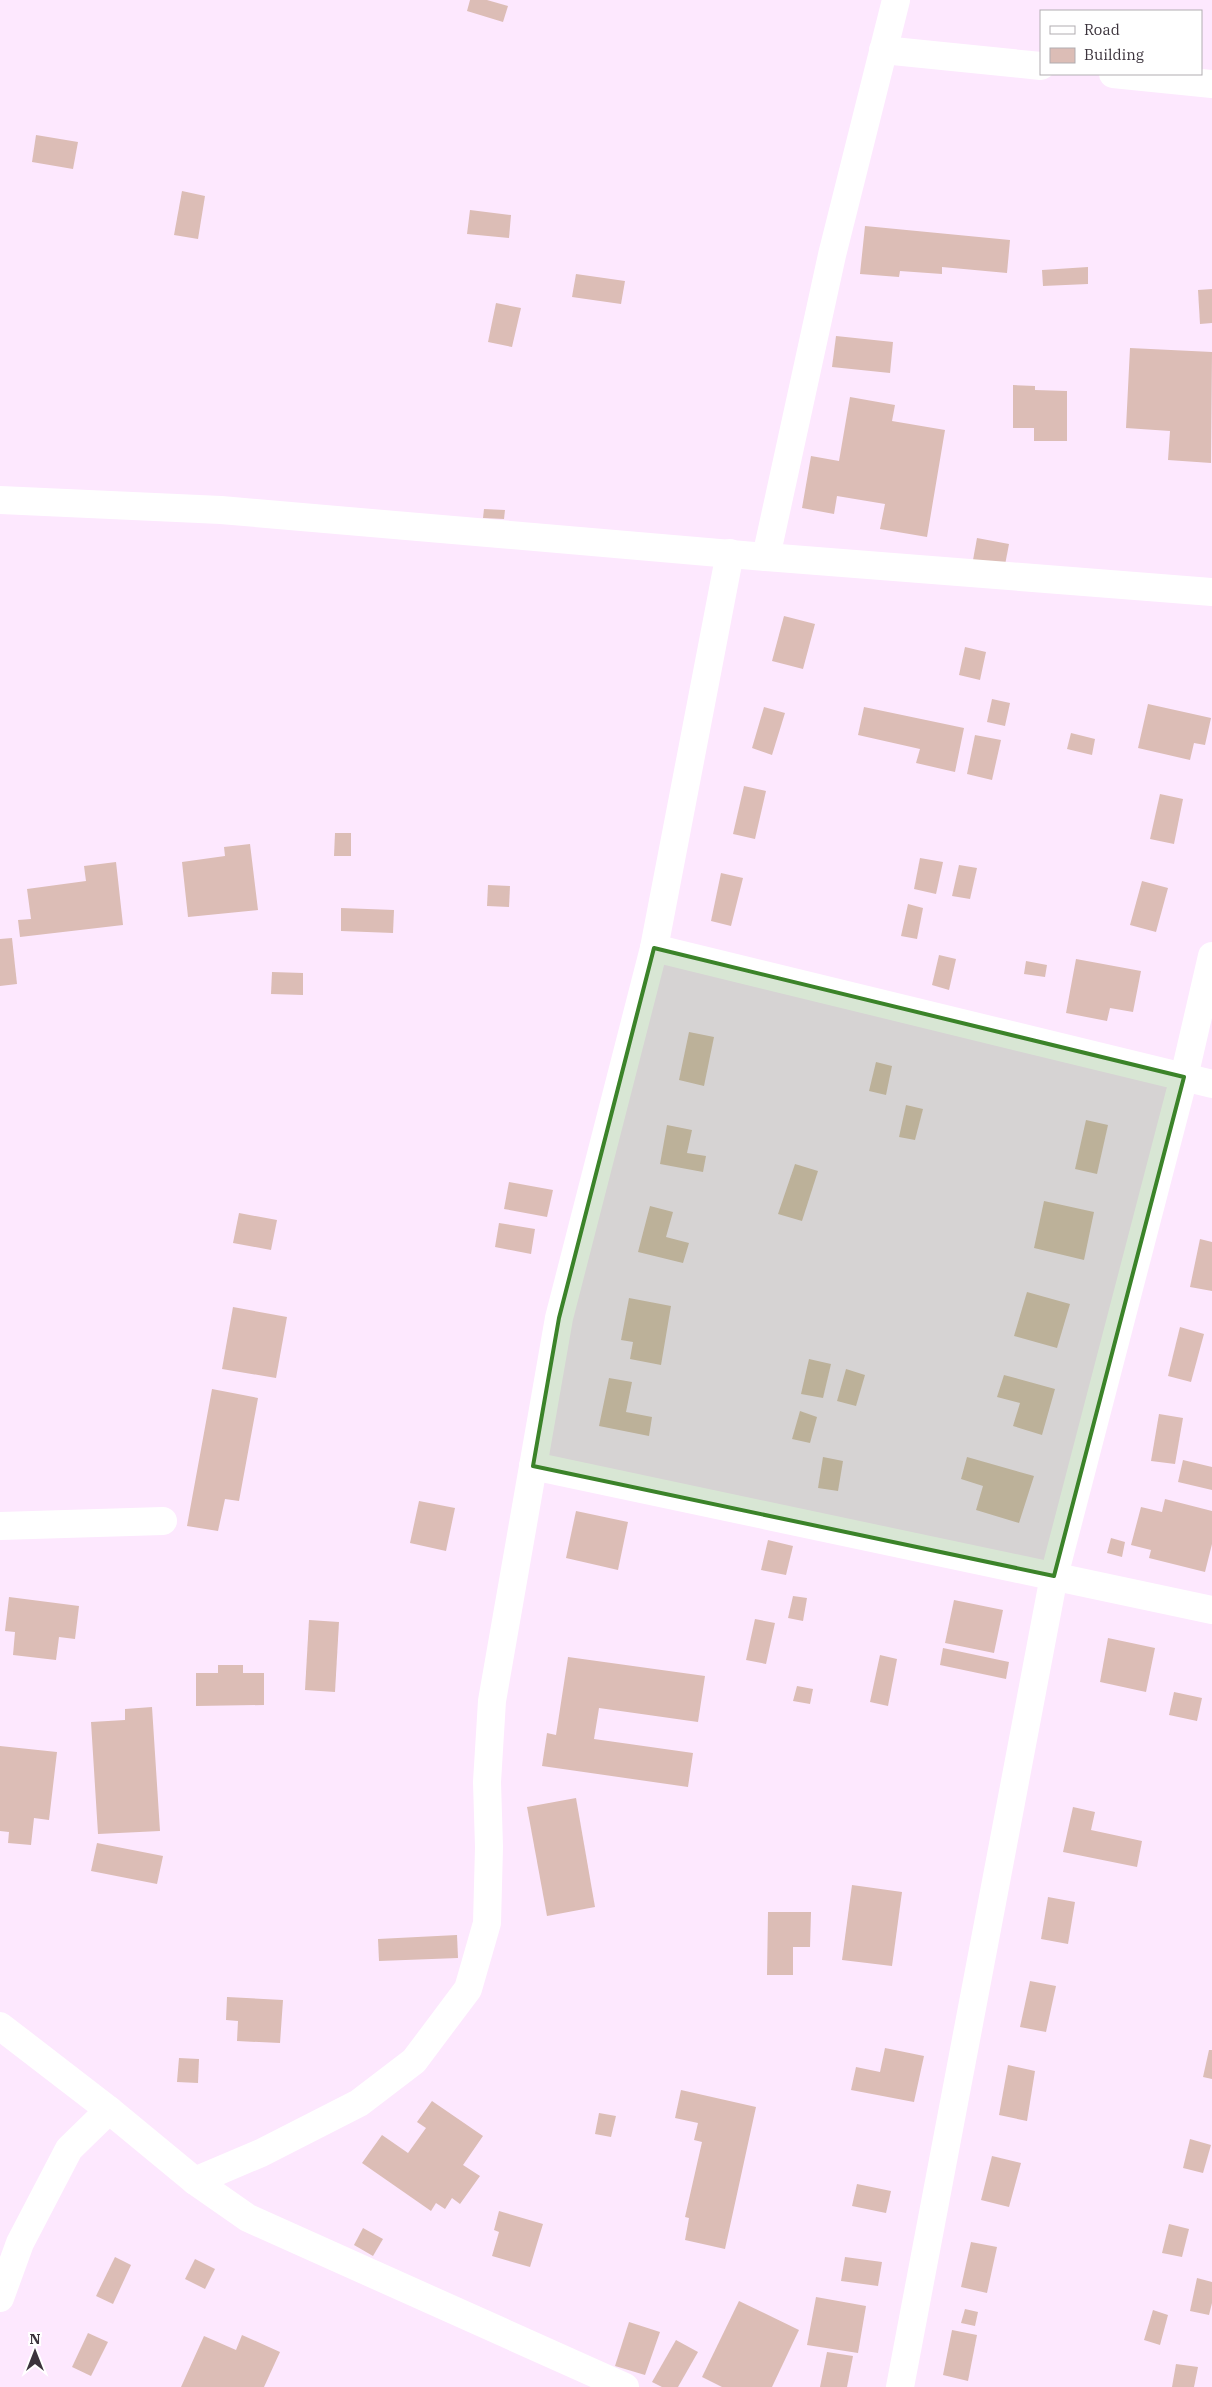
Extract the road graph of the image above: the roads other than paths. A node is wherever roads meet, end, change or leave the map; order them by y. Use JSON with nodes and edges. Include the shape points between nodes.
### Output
{"nodes":[{"id":1,"x":896,"y":0,"type":"edge"},
{"id":2,"x":883,"y":50,"type":"junction"},
{"id":3,"x":1040,"y":66,"type":"edge"},
{"id":4,"x":1123,"y":75,"type":"edge"},
{"id":5,"x":1212,"y":84,"type":"edge"},
{"id":6,"x":0,"y":500,"type":"edge"},
{"id":7,"x":730,"y":553,"type":"junction"},
{"id":8,"x":766,"y":557,"type":"junction"},
{"id":9,"x":1210,"y":598,"type":"edge"},
{"id":10,"x":654,"y":948,"type":"junction"},
{"id":11,"x":1212,"y":956,"type":"edge"},
{"id":12,"x":1184,"y":1077,"type":"junction"},
{"id":13,"x":1212,"y":1084,"type":"edge"},
{"id":14,"x":532,"y":1466,"type":"junction"},
{"id":15,"x":163,"y":1521,"type":"dead end"},
{"id":16,"x":0,"y":1526,"type":"edge"},
{"id":17,"x":1054,"y":1576,"type":"junction"},
{"id":18,"x":1212,"y":1610,"type":"edge"},
{"id":19,"x":0,"y":2026,"type":"edge"},
{"id":20,"x":109,"y":2110,"type":"junction"},
{"id":21,"x":195,"y":2181,"type":"junction"},
{"id":22,"x":0,"y":2298,"type":"edge"},
{"id":23,"x":625,"y":2387,"type":"edge"},
{"id":24,"x":900,"y":2387,"type":"edge"}],
"edges":[{"from":1,"to":2,"type":"street"},
{"from":2,"to":3,"type":"street"},
{"from":2,"to":8,"type":"street","via":[[832,256]]},
{"from":4,"to":5,"type":"street"},
{"from":6,"to":7,"type":"street","via":[[221,510]]},
{"from":7,"to":8,"type":"street"},
{"from":7,"to":10,"type":"street"},
{"from":8,"to":9,"type":"street"},
{"from":10,"to":12,"type":"street"},
{"from":10,"to":14,"type":"street","via":[[559,1318]]},
{"from":11,"to":12,"type":"street"},
{"from":12,"to":13,"type":"street"},
{"from":12,"to":17,"type":"street"},
{"from":14,"to":17,"type":"street"},
{"from":14,"to":21,"type":"street","via":[[492,1701],[487,1782],[487,1923],[468,1989],[414,2061],[359,2104],[261,2153]]},
{"from":15,"to":16,"type":"street"},
{"from":17,"to":18,"type":"street"},
{"from":17,"to":24,"type":"street"},
{"from":19,"to":20,"type":"street"},
{"from":20,"to":21,"type":"street"},
{"from":20,"to":22,"type":"street","via":[[69,2149],[20,2243]]},
{"from":21,"to":23,"type":"street","via":[[248,2218]]}]}
